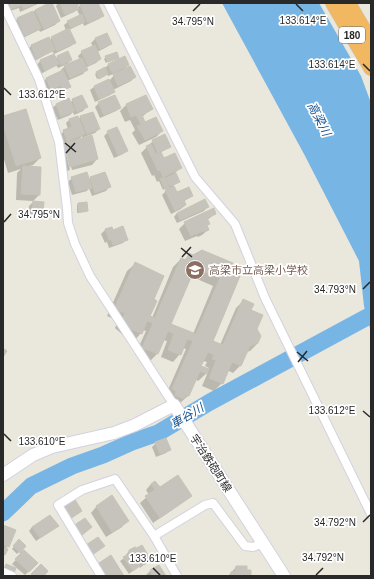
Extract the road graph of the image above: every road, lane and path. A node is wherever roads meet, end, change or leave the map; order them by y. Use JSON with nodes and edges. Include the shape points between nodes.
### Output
{"nodes":[{"id":1,"x":108,"y":3,"type":"edge"},
{"id":2,"x":333,"y":3,"type":"edge"},
{"id":3,"x":348,"y":3,"type":"edge"},
{"id":4,"x":3,"y":4,"type":"edge"},
{"id":5,"x":371,"y":42,"type":"edge"},
{"id":6,"x":371,"y":68,"type":"edge"},
{"id":7,"x":176,"y":408,"type":"junction"},
{"id":8,"x":3,"y":475,"type":"edge"},
{"id":9,"x":371,"y":514,"type":"edge"},
{"id":10,"x":154,"y":536,"type":"junction"},
{"id":11,"x":264,"y":543,"type":"junction"},
{"id":12,"x":3,"y":572,"type":"edge"},
{"id":13,"x":12,"y":576,"type":"edge"},
{"id":14,"x":101,"y":576,"type":"edge"},
{"id":15,"x":177,"y":576,"type":"edge"},
{"id":16,"x":284,"y":576,"type":"edge"}],
"edges":[{"from":1,"to":9,"type":"street","via":[[196,177],[235,224],[264,298]]},
{"from":2,"to":6,"type":"highway","number":"180"},
{"from":3,"to":5,"type":"highway","number":"180"},
{"from":4,"to":7,"type":"street","via":[[39,79],[59,142],[68,223],[75,244],[90,276]]},
{"from":7,"to":8,"type":"main road","via":[[114,433],[52,447],[32,455]]},
{"from":7,"to":11,"type":"main road","name":"宇治鉄砲町線"},
{"from":10,"to":11,"type":"street","via":[[205,505],[213,503],[245,546],[253,547]]},
{"from":10,"to":14,"type":"street","via":[[115,479],[82,490],[58,505]]},
{"from":10,"to":15,"type":"street"},
{"from":11,"to":16,"type":"main road","name":"宇治鉄砲町線"},
{"from":12,"to":13,"type":"street"}]}
